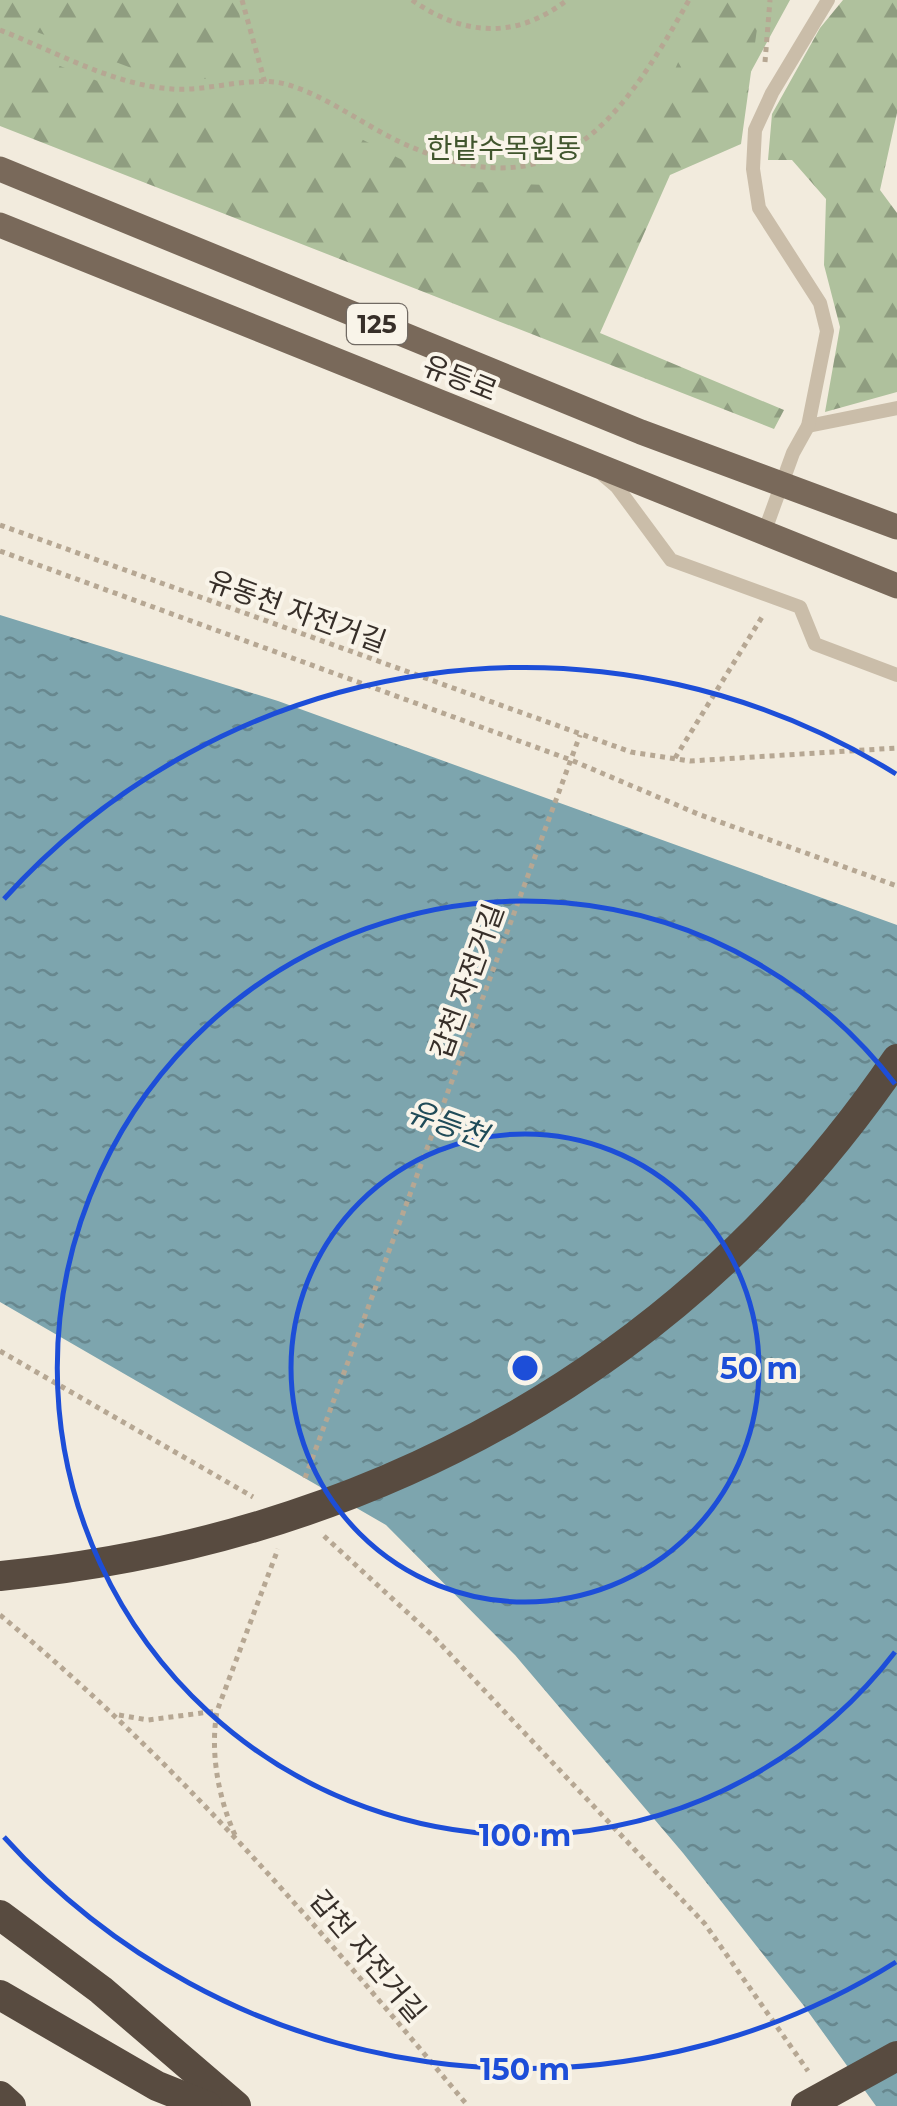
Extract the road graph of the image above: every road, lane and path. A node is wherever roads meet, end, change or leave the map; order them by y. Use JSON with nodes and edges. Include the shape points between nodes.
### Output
{"nodes":[{"id":1,"x":242,"y":0,"type":"edge"},
{"id":2,"x":412,"y":0,"type":"edge"},
{"id":3,"x":567,"y":0,"type":"edge"},
{"id":4,"x":690,"y":0,"type":"edge"},
{"id":5,"x":770,"y":0,"type":"edge"},
{"id":6,"x":828,"y":0,"type":"edge"},
{"id":7,"x":0,"y":30,"type":"edge"},
{"id":8,"x":265,"y":83,"type":"junction"},
{"id":9,"x":772,"y":93,"type":"junction"},
{"id":10,"x":0,"y":169,"type":"edge"},
{"id":11,"x":0,"y":224,"type":"edge"},
{"id":12,"x":897,"y":408,"type":"edge"},
{"id":13,"x":808,"y":426,"type":"junction"},
{"id":14,"x":586,"y":462,"type":"junction"},
{"id":15,"x":781,"y":485,"type":"junction"},
{"id":16,"x":0,"y":525,"type":"edge"},
{"id":17,"x":897,"y":527,"type":"edge"},
{"id":18,"x":764,"y":533,"type":"junction"},
{"id":19,"x":0,"y":551,"type":"edge"},
{"id":20,"x":897,"y":586,"type":"edge"},
{"id":21,"x":774,"y":597,"type":"junction"},
{"id":22,"x":897,"y":674,"type":"edge"},
{"id":23,"x":580,"y":735,"type":"junction"},
{"id":24,"x":897,"y":748,"type":"edge"},
{"id":25,"x":675,"y":758,"type":"junction"},
{"id":26,"x":571,"y":760,"type":"junction"},
{"id":27,"x":897,"y":886,"type":"edge"},
{"id":28,"x":897,"y":1059,"type":"edge"},
{"id":29,"x":0,"y":1351,"type":"edge"},
{"id":30,"x":300,"y":1492,"type":"dead end"},
{"id":31,"x":256,"y":1498,"type":"dead end"},
{"id":32,"x":320,"y":1533,"type":"dead end"},
{"id":33,"x":284,"y":1535,"type":"dead end"},
{"id":34,"x":0,"y":1576,"type":"edge"},
{"id":35,"x":0,"y":1615,"type":"edge"},
{"id":36,"x":217,"y":1711,"type":"junction"},
{"id":37,"x":116,"y":1715,"type":"junction"},
{"id":38,"x":235,"y":1835,"type":"junction"},
{"id":39,"x":0,"y":1915,"type":"edge"},
{"id":40,"x":0,"y":1995,"type":"edge"},
{"id":41,"x":897,"y":2056,"type":"edge"},
{"id":42,"x":809,"y":2092,"type":"edge"},
{"id":43,"x":0,"y":2096,"type":"edge"},
{"id":44,"x":12,"y":2106,"type":"edge"},
{"id":45,"x":207,"y":2106,"type":"edge"},
{"id":46,"x":236,"y":2106,"type":"edge"},
{"id":47,"x":468,"y":2106,"type":"edge"}],
"edges":[{"from":1,"to":8,"type":"path"},
{"from":2,"to":3,"type":"path","via":[[444,21],[484,30],[539,19]]},
{"from":4,"to":8,"type":"path","via":[[618,106],[588,138],[544,165],[502,168],[449,160],[291,85]]},
{"from":5,"to":9,"type":"path","via":[[764,57]]},
{"from":6,"to":9,"type":"lane"},
{"from":7,"to":8,"type":"path","via":[[131,82],[167,89]]},
{"from":9,"to":13,"type":"lane","via":[[755,130],[759,208],[820,303],[826,331]]},
{"from":10,"to":15,"type":"main road","name":"유등로","number":"125"},
{"from":11,"to":14,"type":"main road","name":"유등로","number":"125"},
{"from":12,"to":13,"type":"lane"},
{"from":13,"to":15,"type":"lane"},
{"from":14,"to":18,"type":"main road","name":"유등로","number":"125"},
{"from":14,"to":21,"type":"lane","via":[[617,487],[671,560]]},
{"from":15,"to":17,"type":"main road","name":"유등로"},
{"from":15,"to":18,"type":"lane"},
{"from":16,"to":23,"type":"path","name":"유동천 자전거길"},
{"from":18,"to":20,"type":"main road","name":"유등로"},
{"from":19,"to":26,"type":"path"},
{"from":21,"to":22,"type":"lane","via":[[800,607],[815,644]]},
{"from":21,"to":25,"type":"path"},
{"from":23,"to":25,"type":"path"},
{"from":23,"to":26,"type":"path","name":"갑천 자전거길"},
{"from":24,"to":25,"type":"path","via":[[763,760]]},
{"from":26,"to":27,"type":"path"},
{"from":26,"to":30,"type":"path","name":"갑천 자전거길"},
{"from":28,"to":34,"type":"highway","via":[[812,1175],[738,1249],[662,1316],[488,1432],[384,1482],[262,1528],[95,1567]]},
{"from":29,"to":31,"type":"path"},
{"from":32,"to":42,"type":"path","via":[[432,1636],[705,1924]]},
{"from":33,"to":36,"type":"path","name":"갑천 자전거길"},
{"from":35,"to":37,"type":"path"},
{"from":36,"to":37,"type":"path","via":[[148,1720]]},
{"from":36,"to":38,"type":"path","name":"갑천 자전거길","via":[[213,1734],[222,1806]]},
{"from":37,"to":38,"type":"path","name":"갑천 자전거길"},
{"from":38,"to":47,"type":"path","name":"갑천 자전거길"},
{"from":39,"to":46,"type":"highway","via":[[171,2046]]},
{"from":40,"to":45,"type":"highway","via":[[110,2061]]},
{"from":41,"to":42,"type":"highway"},
{"from":43,"to":44,"type":"highway"}]}
